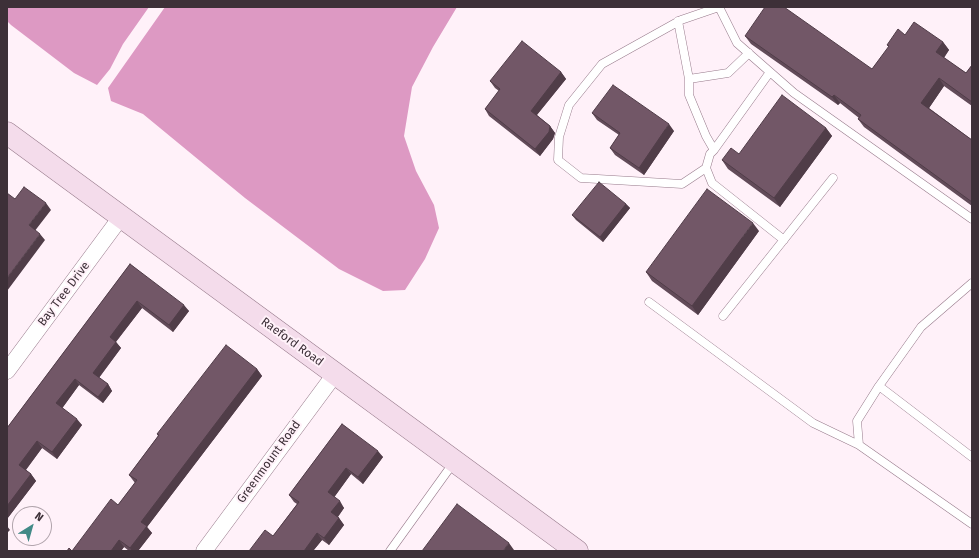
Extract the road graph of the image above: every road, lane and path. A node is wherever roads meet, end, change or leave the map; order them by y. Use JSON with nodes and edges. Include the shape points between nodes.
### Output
{"nodes":[{"id":1,"x":719,"y":7,"type":"edge"},
{"id":2,"x":678,"y":21,"type":"junction"},
{"id":3,"x":749,"y":54,"type":"junction"},
{"id":4,"x":770,"y":72,"type":"junction"},
{"id":5,"x":689,"y":79,"type":"junction"},
{"id":6,"x":7,"y":133,"type":"edge"},
{"id":7,"x":714,"y":150,"type":"junction"},
{"id":8,"x":706,"y":168,"type":"junction"},
{"id":9,"x":833,"y":178,"type":"dead end"},
{"id":10,"x":121,"y":217,"type":"junction"},
{"id":11,"x":972,"y":219,"type":"edge"},
{"id":12,"x":784,"y":240,"type":"junction"},
{"id":13,"x":972,"y":283,"type":"edge"},
{"id":14,"x":649,"y":302,"type":"dead end"},
{"id":15,"x":723,"y":316,"type":"dead end"},
{"id":16,"x":7,"y":371,"type":"edge"},
{"id":17,"x":335,"y":374,"type":"junction"},
{"id":18,"x":878,"y":386,"type":"junction"},
{"id":19,"x":859,"y":445,"type":"junction"},
{"id":20,"x":972,"y":457,"type":"edge"},
{"id":21,"x":454,"y":462,"type":"junction"},
{"id":22,"x":972,"y":524,"type":"edge"},
{"id":23,"x":204,"y":551,"type":"edge"},
{"id":24,"x":390,"y":551,"type":"edge"},
{"id":25,"x":577,"y":551,"type":"edge"}],
"edges":[{"from":1,"to":2,"type":"lane"},
{"from":1,"to":3,"type":"lane","via":[[737,43]]},
{"from":2,"to":5,"type":"lane"},
{"from":2,"to":8,"type":"lane","via":[[602,64],[569,105],[560,137],[558,160],[582,178],[682,184]]},
{"from":3,"to":4,"type":"lane"},
{"from":3,"to":5,"type":"lane","via":[[728,73]]},
{"from":4,"to":7,"type":"lane"},
{"from":4,"to":11,"type":"lane","via":[[794,93]]},
{"from":5,"to":7,"type":"lane","via":[[689,95]]},
{"from":6,"to":10,"type":"street","name":"Raeford Road"},
{"from":7,"to":8,"type":"lane","via":[[710,154]]},
{"from":8,"to":12,"type":"lane","via":[[712,183]]},
{"from":9,"to":12,"type":"lane"},
{"from":10,"to":16,"type":"street","name":"Bay Tree Drive"},
{"from":10,"to":17,"type":"street","name":"Raeford Road"},
{"from":12,"to":15,"type":"lane"},
{"from":13,"to":18,"type":"lane","via":[[921,326]]},
{"from":14,"to":19,"type":"lane","via":[[813,423]]},
{"from":17,"to":21,"type":"street","name":"Raeford Road"},
{"from":17,"to":23,"type":"street","name":"Greenmount Road"},
{"from":18,"to":19,"type":"lane","via":[[857,421]]},
{"from":18,"to":20,"type":"lane"},
{"from":19,"to":22,"type":"lane"},
{"from":21,"to":24,"type":"lane"},
{"from":21,"to":25,"type":"street","name":"Raeford Road"}]}
